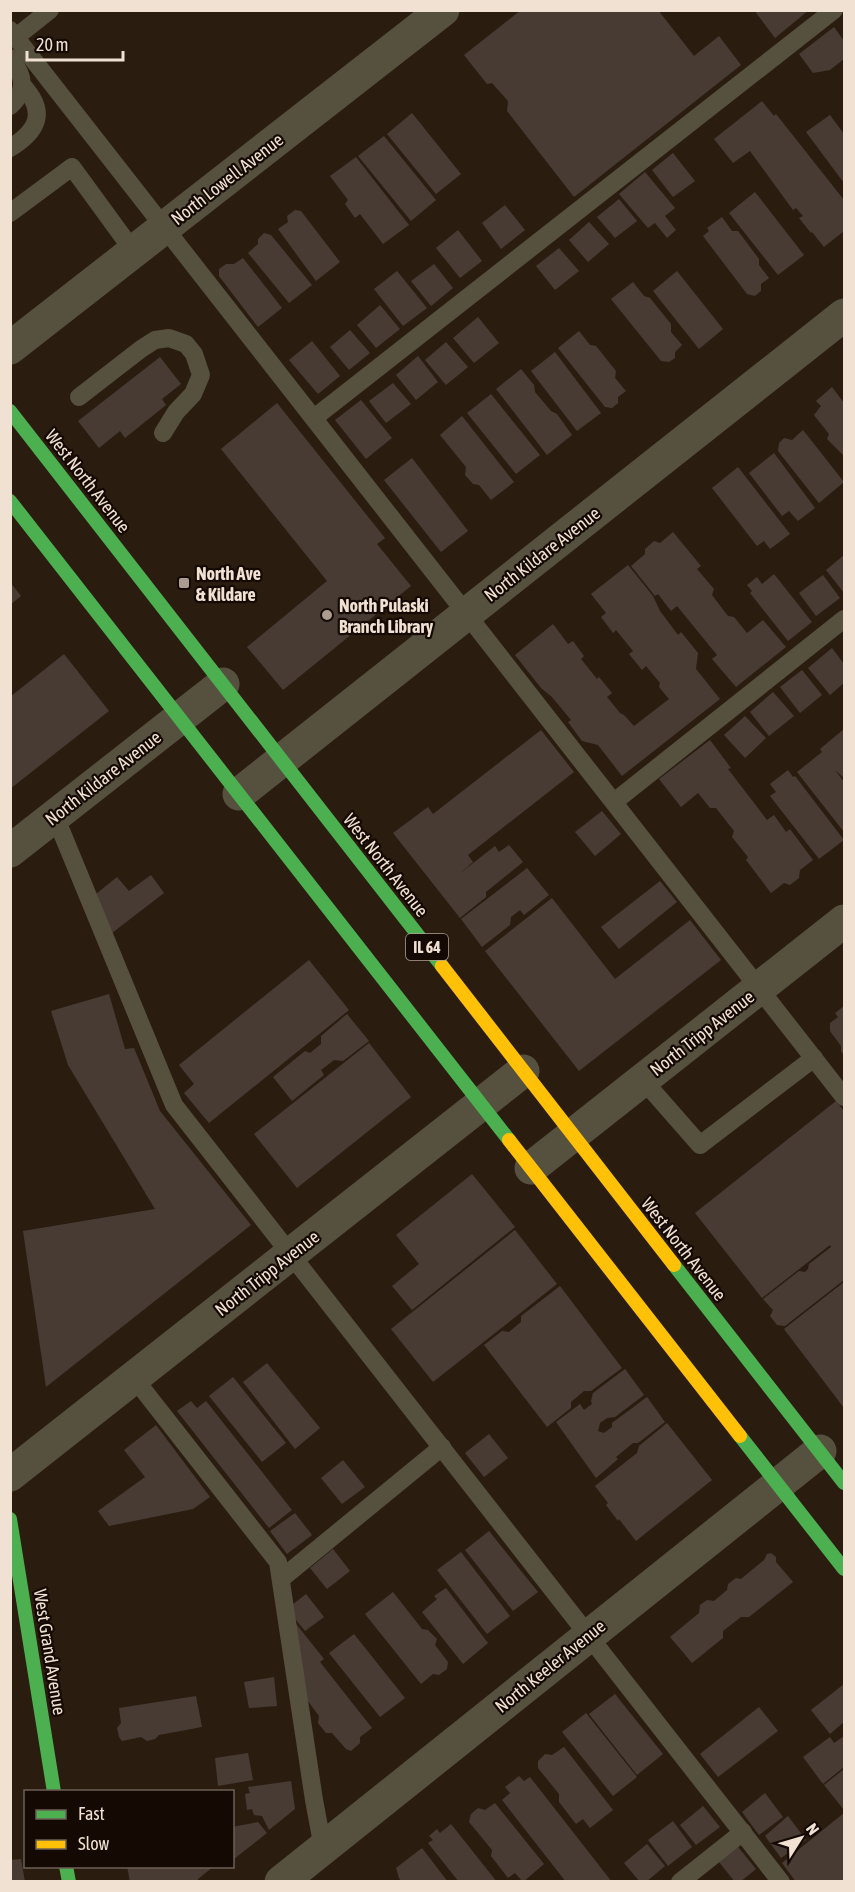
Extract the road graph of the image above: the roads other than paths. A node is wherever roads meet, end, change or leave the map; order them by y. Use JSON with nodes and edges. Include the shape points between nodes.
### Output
{"nodes":[{"id":1,"x":50,"y":10,"type":"edge"},
{"id":2,"x":443,"y":10,"type":"edge"},
{"id":3,"x":834,"y":10,"type":"edge"},
{"id":4,"x":13,"y":34,"type":"edge"},
{"id":5,"x":10,"y":58,"type":"edge"},
{"id":6,"x":23,"y":86,"type":"junction"},
{"id":7,"x":10,"y":106,"type":"edge"},
{"id":8,"x":10,"y":148,"type":"edge"},
{"id":9,"x":10,"y":213,"type":"edge"},
{"id":10,"x":165,"y":228,"type":"junction"},
{"id":11,"x":134,"y":252,"type":"junction"},
{"id":12,"x":844,"y":315,"type":"edge"},
{"id":13,"x":10,"y":348,"type":"edge"},
{"id":14,"x":79,"y":397,"type":"dead end"},
{"id":15,"x":10,"y":411,"type":"edge"},
{"id":16,"x":314,"y":418,"type":"junction"},
{"id":17,"x":163,"y":434,"type":"dead end"},
{"id":18,"x":10,"y":501,"type":"edge"},
{"id":19,"x":467,"y":613,"type":"junction"},
{"id":20,"x":844,"y":619,"type":"edge"},
{"id":21,"x":223,"y":684,"type":"junction"},
{"id":22,"x":180,"y":718,"type":"junction"},
{"id":23,"x":282,"y":759,"type":"junction"},
{"id":24,"x":239,"y":794,"type":"junction"},
{"id":25,"x":614,"y":802,"type":"junction"},
{"id":26,"x":55,"y":816,"type":"junction"},
{"id":27,"x":10,"y":851,"type":"edge"},
{"id":28,"x":844,"y":921,"type":"edge"},
{"id":29,"x":759,"y":988,"type":"junction"},
{"id":30,"x":814,"y":1058,"type":"junction"},
{"id":31,"x":523,"y":1071,"type":"junction"},
{"id":32,"x":643,"y":1080,"type":"junction"},
{"id":33,"x":844,"y":1097,"type":"edge"},
{"id":34,"x":482,"y":1104,"type":"junction"},
{"id":35,"x":573,"y":1135,"type":"junction"},
{"id":36,"x":531,"y":1168,"type":"junction"},
{"id":37,"x":291,"y":1255,"type":"junction"},
{"id":38,"x":134,"y":1378,"type":"junction"},
{"id":39,"x":442,"y":1447,"type":"junction"},
{"id":40,"x":820,"y":1451,"type":"junction"},
{"id":41,"x":10,"y":1475,"type":"edge"},
{"id":42,"x":844,"y":1483,"type":"edge"},
{"id":43,"x":779,"y":1484,"type":"junction"},
{"id":44,"x":10,"y":1519,"type":"edge"},
{"id":45,"x":840,"y":1554,"type":"edge"},
{"id":46,"x":281,"y":1579,"type":"junction"},
{"id":47,"x":589,"y":1635,"type":"junction"},
{"id":48,"x":54,"y":1790,"type":"edge"},
{"id":49,"x":742,"y":1832,"type":"junction"},
{"id":50,"x":323,"y":1848,"type":"junction"},
{"id":51,"x":281,"y":1881,"type":"edge"},
{"id":52,"x":680,"y":1881,"type":"edge"},
{"id":53,"x":781,"y":1881,"type":"edge"}],
"edges":[{"from":1,"to":4,"type":"lane"},
{"from":2,"to":10,"type":"street","name":"North Lowell Avenue"},
{"from":3,"to":16,"type":"lane"},
{"from":4,"to":10,"type":"lane"},
{"from":5,"to":6,"type":"lane","via":[[18,66]]},
{"from":6,"to":7,"type":"lane","via":[[19,98]]},
{"from":6,"to":8,"type":"lane","via":[[32,98],[37,120],[34,129]]},
{"from":9,"to":11,"type":"lane","via":[[72,167]]},
{"from":10,"to":11,"type":"street","name":"North Lowell Avenue"},
{"from":10,"to":16,"type":"lane"},
{"from":11,"to":13,"type":"street","name":"North Lowell Avenue"},
{"from":12,"to":19,"type":"street","name":"North Kildare Avenue"},
{"from":14,"to":17,"type":"lane","via":[[156,340],[169,338],[186,344],[201,375],[193,394]]},
{"from":15,"to":21,"type":"main road","name":"West North Avenue","number":"IL 64"},
{"from":16,"to":19,"type":"lane"},
{"from":18,"to":22,"type":"main road"},
{"from":19,"to":23,"type":"street","name":"North Kildare Avenue"},
{"from":19,"to":25,"type":"lane"},
{"from":20,"to":25,"type":"lane"},
{"from":21,"to":22,"type":"street","name":"North Kildare Avenue"},
{"from":21,"to":23,"type":"main road","name":"West North Avenue","number":"IL 64"},
{"from":22,"to":24,"type":"main road"},
{"from":22,"to":26,"type":"street","name":"North Kildare Avenue"},
{"from":23,"to":24,"type":"street","name":"North Kildare Avenue"},
{"from":23,"to":31,"type":"main road","name":"West North Avenue","number":"IL 64"},
{"from":24,"to":34,"type":"main road"},
{"from":25,"to":29,"type":"lane"},
{"from":26,"to":27,"type":"street","name":"North Kildare Avenue"},
{"from":26,"to":37,"type":"lane","via":[[174,1105]]},
{"from":28,"to":29,"type":"street","name":"North Tripp Avenue"},
{"from":29,"to":30,"type":"lane"},
{"from":29,"to":32,"type":"street","name":"North Tripp Avenue"},
{"from":30,"to":32,"type":"lane","via":[[700,1145]]},
{"from":30,"to":33,"type":"lane"},
{"from":31,"to":34,"type":"street","name":"North Tripp Avenue"},
{"from":31,"to":35,"type":"main road","name":"West North Avenue","number":"IL 64"},
{"from":32,"to":35,"type":"street","name":"North Tripp Avenue"},
{"from":34,"to":36,"type":"main road"},
{"from":34,"to":37,"type":"street","name":"North Tripp Avenue"},
{"from":35,"to":36,"type":"street","name":"North Tripp Avenue"},
{"from":35,"to":40,"type":"main road","name":"West North Avenue","number":"IL 64"},
{"from":36,"to":43,"type":"main road"},
{"from":37,"to":38,"type":"street","name":"North Tripp Avenue"},
{"from":37,"to":39,"type":"lane"},
{"from":38,"to":41,"type":"street","name":"North Tripp Avenue"},
{"from":38,"to":46,"type":"lane","via":[[278,1562]]},
{"from":39,"to":46,"type":"lane"},
{"from":39,"to":47,"type":"lane"},
{"from":40,"to":42,"type":"main road","name":"West North Avenue","number":"IL 64"},
{"from":40,"to":43,"type":"street","name":"North Keeler Avenue"},
{"from":43,"to":45,"type":"main road"},
{"from":43,"to":47,"type":"street","name":"North Keeler Avenue"},
{"from":44,"to":48,"type":"main road","name":"West Grand Avenue"},
{"from":46,"to":50,"type":"lane"},
{"from":47,"to":49,"type":"lane"},
{"from":47,"to":50,"type":"street","name":"North Keeler Avenue"},
{"from":49,"to":52,"type":"lane"},
{"from":49,"to":53,"type":"lane"},
{"from":50,"to":51,"type":"street","name":"North Keeler Avenue"}]}
